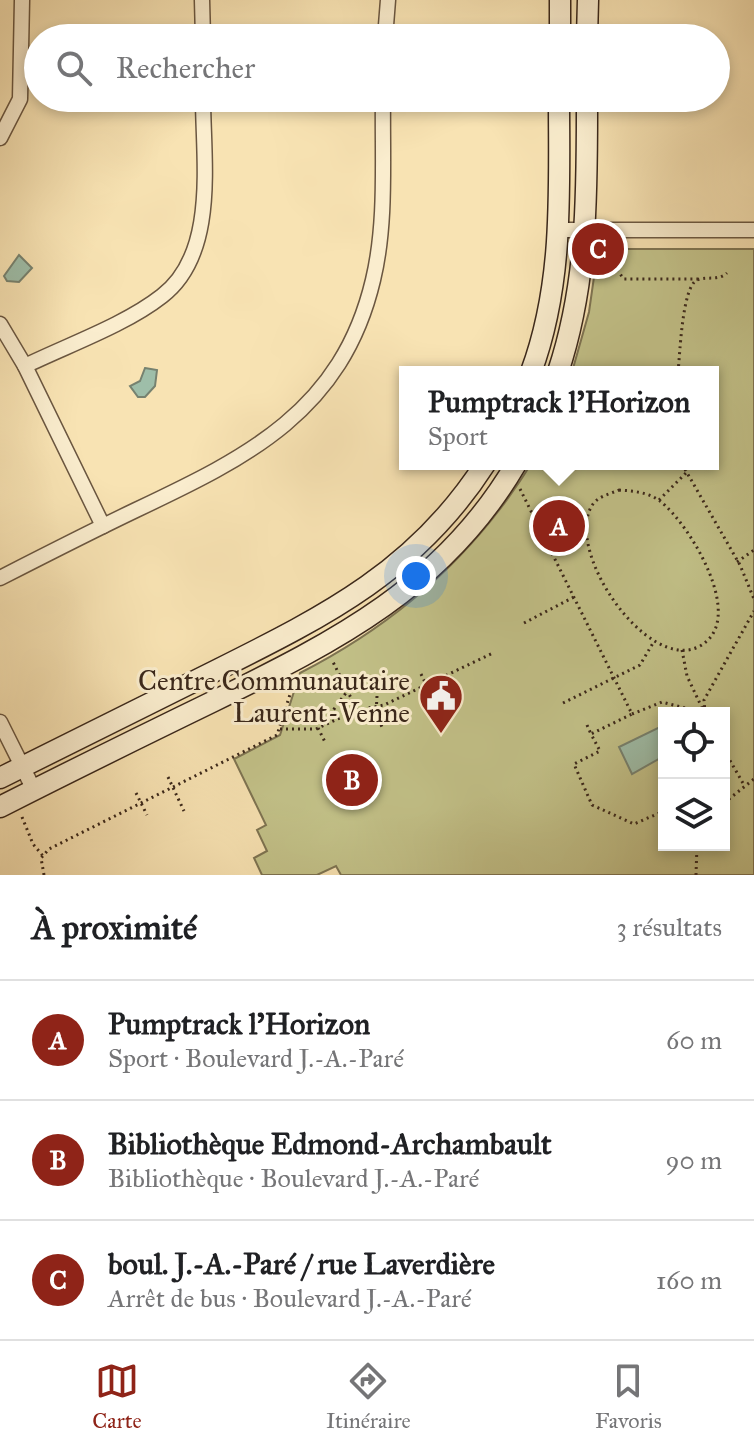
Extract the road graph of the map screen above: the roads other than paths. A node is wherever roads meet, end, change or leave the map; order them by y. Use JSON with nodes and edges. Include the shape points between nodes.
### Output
{"nodes":[{"id":1,"x":22,"y":0,"type":"edge"},
{"id":2,"x":202,"y":0,"type":"edge"},
{"id":3,"x":388,"y":0,"type":"edge"},
{"id":4,"x":560,"y":0,"type":"edge"},
{"id":5,"x":588,"y":0,"type":"edge"},
{"id":6,"x":203,"y":24,"type":"edge"},
{"id":7,"x":386,"y":24,"type":"edge"},
{"id":8,"x":560,"y":24,"type":"edge"},
{"id":9,"x":587,"y":24,"type":"edge"},
{"id":10,"x":203,"y":112,"type":"edge"},
{"id":11,"x":382,"y":112,"type":"edge"},
{"id":12,"x":559,"y":112,"type":"edge"},
{"id":13,"x":587,"y":112,"type":"edge"},
{"id":14,"x":0,"y":138,"type":"edge"},
{"id":15,"x":559,"y":230,"type":"junction"},
{"id":16,"x":587,"y":230,"type":"junction"},
{"id":17,"x":754,"y":230,"type":"edge"},
{"id":18,"x":0,"y":324,"type":"edge"},
{"id":19,"x":25,"y":366,"type":"junction"},
{"id":20,"x":533,"y":366,"type":"edge"},
{"id":21,"x":560,"y":366,"type":"edge"},
{"id":22,"x":481,"y":470,"type":"edge"},
{"id":23,"x":517,"y":474,"type":"edge"},
{"id":24,"x":455,"y":505,"type":"junction"},
{"id":25,"x":475,"y":521,"type":"junction"},
{"id":26,"x":103,"y":526,"type":"junction"},
{"id":27,"x":0,"y":578,"type":"edge"},
{"id":28,"x":0,"y":722,"type":"edge"},
{"id":29,"x":22,"y":767,"type":"junction"},
{"id":30,"x":0,"y":778,"type":"edge"},
{"id":31,"x":34,"y":790,"type":"junction"},
{"id":32,"x":10,"y":808,"type":"edge"}],
"edges":[{"from":1,"to":14,"type":"street","via":[[20,99]]},
{"from":2,"to":6,"type":"street"},
{"from":3,"to":7,"type":"street"},
{"from":4,"to":8,"type":"street"},
{"from":5,"to":9,"type":"street"},
{"from":10,"to":19,"type":"street","via":[[202,210],[195,247],[178,280],[147,306]]},
{"from":11,"to":26,"type":"street","via":[[376,264],[366,306],[346,350],[298,414],[261,446]]},
{"from":12,"to":15,"type":"street"},
{"from":13,"to":16,"type":"street"},
{"from":15,"to":16,"type":"street"},
{"from":15,"to":20,"type":"street","via":[[555,283]]},
{"from":16,"to":17,"type":"street"},
{"from":16,"to":21,"type":"street","via":[[579,293]]},
{"from":18,"to":19,"type":"street"},
{"from":19,"to":26,"type":"street"},
{"from":22,"to":24,"type":"street"},
{"from":23,"to":25,"type":"street"},
{"from":24,"to":25,"type":"street"},
{"from":24,"to":29,"type":"street","via":[[413,552],[339,607]]},
{"from":25,"to":31,"type":"street","via":[[424,577],[355,628]]},
{"from":26,"to":27,"type":"street"},
{"from":28,"to":29,"type":"street"},
{"from":29,"to":30,"type":"street"},
{"from":29,"to":31,"type":"street"},
{"from":31,"to":32,"type":"street"}]}
